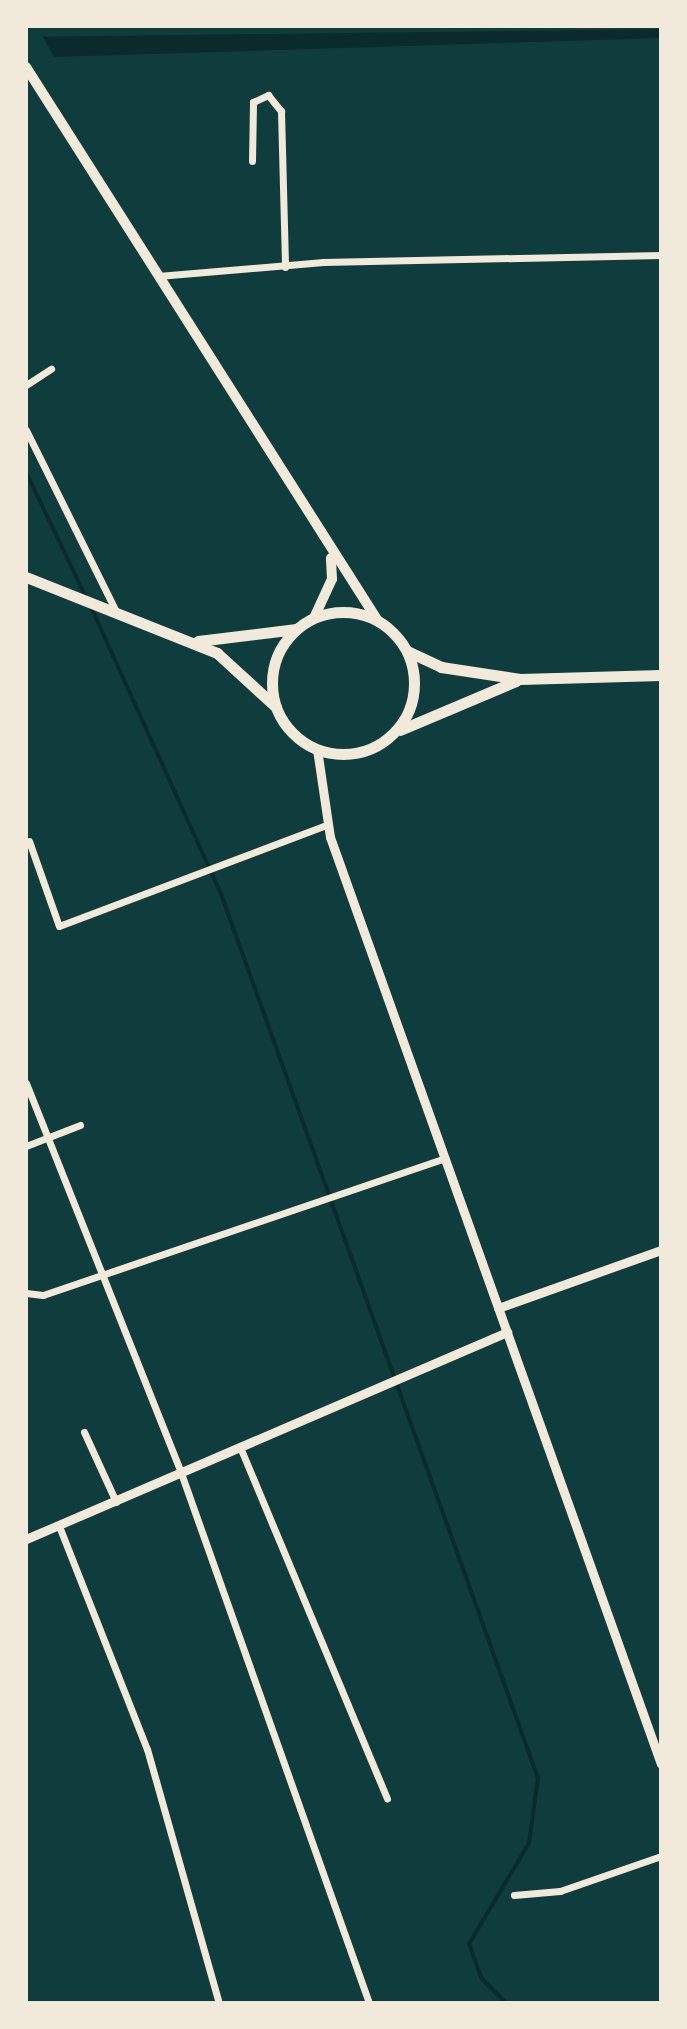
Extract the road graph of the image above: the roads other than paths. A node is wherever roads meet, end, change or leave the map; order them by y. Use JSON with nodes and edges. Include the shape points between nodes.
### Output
{"nodes":[{"id":1,"x":26,"y":67,"type":"edge"},
{"id":2,"x":252,"y":161,"type":"dead end"},
{"id":3,"x":661,"y":255,"type":"edge"},
{"id":4,"x":285,"y":267,"type":"junction"},
{"id":5,"x":156,"y":276,"type":"junction"},
{"id":6,"x":51,"y":369,"type":"dead end"},
{"id":7,"x":26,"y":385,"type":"edge"},
{"id":8,"x":26,"y":430,"type":"edge"},
{"id":9,"x":331,"y":556,"type":"junction"},
{"id":10,"x":26,"y":577,"type":"edge"},
{"id":11,"x":116,"y":611,"type":"junction"},
{"id":12,"x":314,"y":618,"type":"junction"},
{"id":13,"x":378,"y":621,"type":"junction"},
{"id":14,"x":296,"y":629,"type":"junction"},
{"id":15,"x":194,"y":641,"type":"junction"},
{"id":16,"x":407,"y":651,"type":"junction"},
{"id":17,"x":661,"y":675,"type":"edge"},
{"id":18,"x":520,"y":679,"type":"junction"},
{"id":19,"x":276,"y":707,"type":"junction"},
{"id":20,"x":391,"y":736,"type":"junction"},
{"id":21,"x":317,"y":749,"type":"junction"},
{"id":22,"x":326,"y":825,"type":"junction"},
{"id":23,"x":29,"y":841,"type":"dead end"},
{"id":24,"x":26,"y":1083,"type":"edge"},
{"id":25,"x":80,"y":1125,"type":"dead end"},
{"id":26,"x":47,"y":1138,"type":"junction"},
{"id":27,"x":26,"y":1146,"type":"edge"},
{"id":28,"x":445,"y":1158,"type":"junction"},
{"id":29,"x":661,"y":1250,"type":"edge"},
{"id":30,"x":102,"y":1275,"type":"junction"},
{"id":31,"x":26,"y":1293,"type":"edge"},
{"id":32,"x":498,"y":1308,"type":"junction"},
{"id":33,"x":507,"y":1332,"type":"junction"},
{"id":34,"x":84,"y":1432,"type":"dead end"},
{"id":35,"x":240,"y":1447,"type":"junction"},
{"id":36,"x":181,"y":1473,"type":"junction"},
{"id":37,"x":116,"y":1502,"type":"junction"},
{"id":38,"x":59,"y":1526,"type":"junction"},
{"id":39,"x":26,"y":1539,"type":"edge"},
{"id":40,"x":661,"y":1764,"type":"edge"},
{"id":41,"x":387,"y":1798,"type":"dead end"},
{"id":42,"x":661,"y":1856,"type":"edge"},
{"id":43,"x":514,"y":1895,"type":"dead end"},
{"id":44,"x":219,"y":2003,"type":"edge"},
{"id":45,"x":368,"y":2003,"type":"edge"}],
"edges":[{"from":1,"to":5,"type":"main road"},
{"from":2,"to":4,"type":"street","via":[[253,102],[268,95],[281,111]]},
{"from":3,"to":4,"type":"street"},
{"from":4,"to":5,"type":"street"},
{"from":5,"to":9,"type":"main road"},
{"from":6,"to":7,"type":"street"},
{"from":8,"to":11,"type":"street"},
{"from":9,"to":12,"type":"main road","via":[[332,579]]},
{"from":9,"to":13,"type":"main road"},
{"from":10,"to":11,"type":"highway"},
{"from":11,"to":15,"type":"highway"},
{"from":12,"to":13,"type":"highway","via":[[346,612]]},
{"from":12,"to":14,"type":"highway"},
{"from":13,"to":16,"type":"highway"},
{"from":14,"to":15,"type":"highway"},
{"from":14,"to":19,"type":"highway","via":[[274,665]]},
{"from":15,"to":19,"type":"highway"},
{"from":16,"to":18,"type":"highway","via":[[441,667]]},
{"from":16,"to":20,"type":"highway","via":[[413,696]]},
{"from":17,"to":18,"type":"highway"},
{"from":18,"to":20,"type":"highway"},
{"from":19,"to":21,"type":"highway","via":[[292,732]]},
{"from":20,"to":21,"type":"highway","via":[[356,753]]},
{"from":21,"to":22,"type":"street"},
{"from":22,"to":23,"type":"street","via":[[200,877],[59,926]]},
{"from":22,"to":28,"type":"street"},
{"from":24,"to":26,"type":"street"},
{"from":25,"to":26,"type":"street"},
{"from":26,"to":27,"type":"street"},
{"from":26,"to":30,"type":"street"},
{"from":28,"to":30,"type":"street"},
{"from":28,"to":32,"type":"street"},
{"from":29,"to":32,"type":"street"},
{"from":30,"to":31,"type":"street","via":[[43,1295]]},
{"from":30,"to":36,"type":"street"},
{"from":32,"to":33,"type":"street"},
{"from":33,"to":35,"type":"street"},
{"from":33,"to":40,"type":"street"},
{"from":34,"to":37,"type":"street"},
{"from":35,"to":36,"type":"street"},
{"from":35,"to":41,"type":"street"},
{"from":36,"to":37,"type":"street"},
{"from":36,"to":45,"type":"street"},
{"from":37,"to":38,"type":"street"},
{"from":38,"to":39,"type":"street"},
{"from":38,"to":44,"type":"street","via":[[147,1749]]},
{"from":42,"to":43,"type":"street","via":[[560,1891]]}]}
